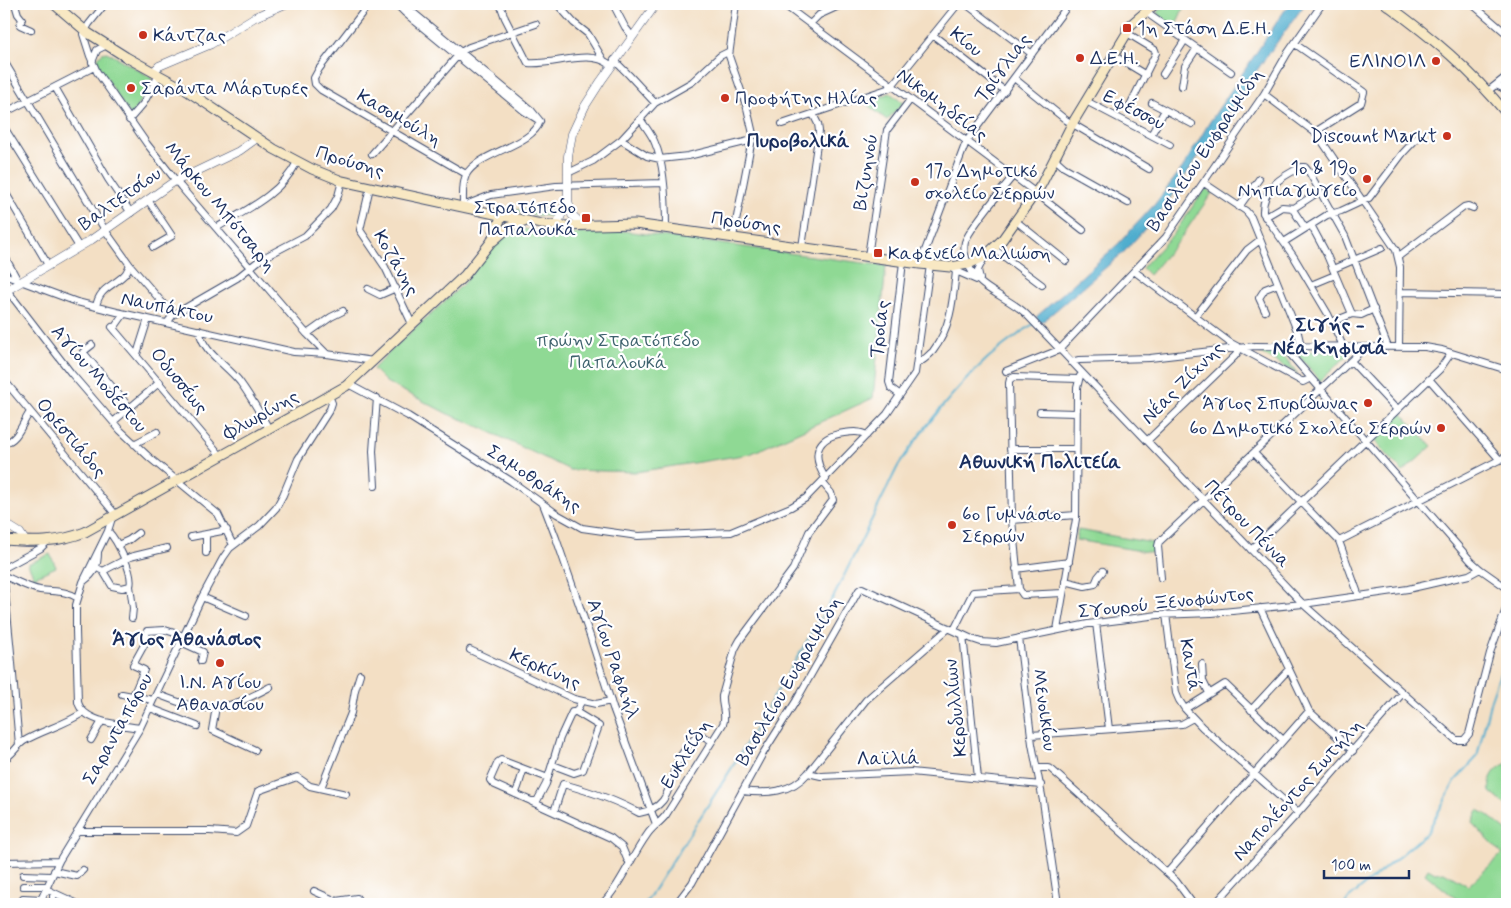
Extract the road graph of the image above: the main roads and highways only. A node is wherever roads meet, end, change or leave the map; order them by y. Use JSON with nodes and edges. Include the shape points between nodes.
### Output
{"nodes":[{"id":1,"x":54,"y":4,"type":"edge"},
{"id":2,"x":1155,"y":4,"type":"edge"},
{"id":3,"x":1386,"y":4,"type":"edge"},
{"id":4,"x":1145,"y":7,"type":"edge"},
{"id":5,"x":1507,"y":114,"type":"edge"},
{"id":6,"x":502,"y":215,"type":"junction"},
{"id":7,"x":527,"y":222,"type":"junction"},
{"id":8,"x":491,"y":242,"type":"junction"},
{"id":9,"x":4,"y":540,"type":"edge"}],
"edges":[{"from":1,"to":6,"type":"main road","name":"Προύσης","via":[[107,45],[186,90],[297,162],[342,180]]},
{"from":2,"to":4,"type":"main road","name":"Προύσης"},
{"from":3,"to":5,"type":"main road","via":[[1444,48]]},
{"from":4,"to":7,"type":"main road","name":"Προύσης","via":[[1127,28],[1036,193],[994,249],[984,258],[969,264],[930,266],[666,228],[621,224],[557,226]]},
{"from":6,"to":7,"type":"main road","name":"Προύσης"},
{"from":6,"to":8,"type":"main road","name":"Φλωρίνης"},
{"from":7,"to":8,"type":"main road","name":"Φλωρίνης","via":[[511,226]]},
{"from":8,"to":9,"type":"main road","name":"Φλωρίνης","via":[[464,276],[348,384],[329,396],[85,532],[62,540]]}]}
